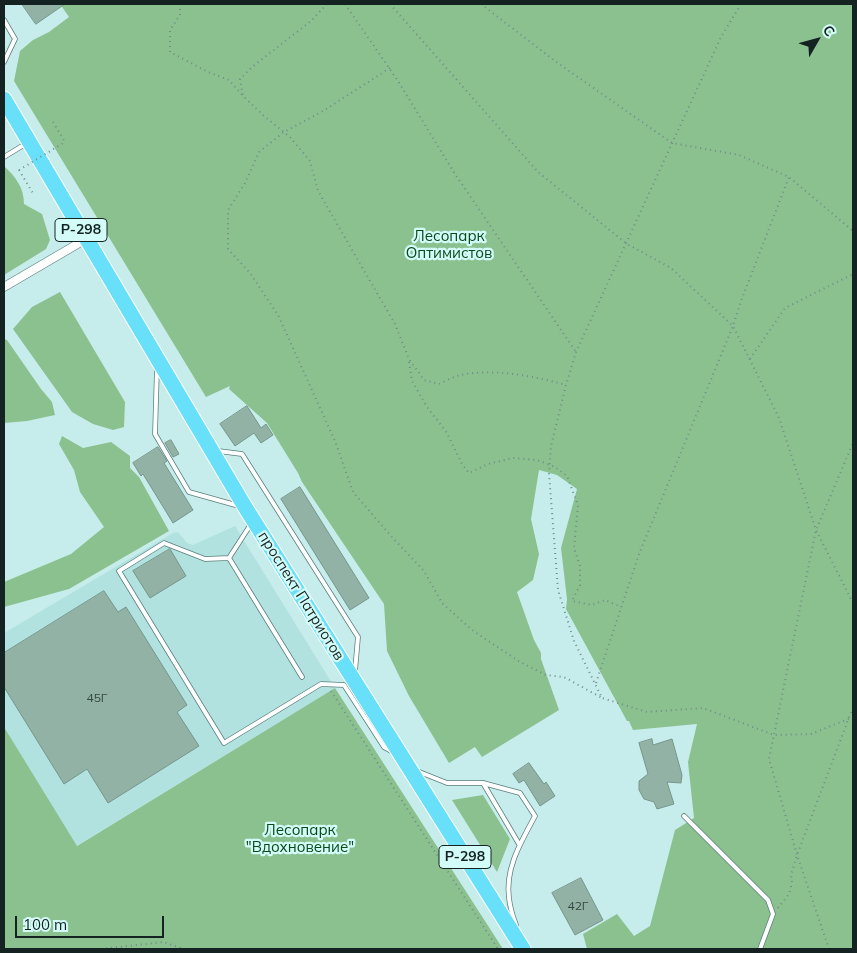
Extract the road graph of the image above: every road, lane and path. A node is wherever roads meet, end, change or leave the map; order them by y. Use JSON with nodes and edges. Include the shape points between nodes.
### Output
{"nodes":[{"id":1,"x":180,"y":4,"type":"edge"},
{"id":2,"x":327,"y":4,"type":"edge"},
{"id":3,"x":345,"y":4,"type":"edge"},
{"id":4,"x":390,"y":4,"type":"edge"},
{"id":5,"x":481,"y":4,"type":"edge"},
{"id":6,"x":741,"y":4,"type":"edge"},
{"id":7,"x":4,"y":20,"type":"edge"},
{"id":8,"x":4,"y":62,"type":"edge"},
{"id":9,"x":390,"y":68,"type":"junction"},
{"id":10,"x":243,"y":96,"type":"junction"},
{"id":11,"x":4,"y":98,"type":"edge"},
{"id":12,"x":53,"y":122,"type":"dead end"},
{"id":13,"x":284,"y":132,"type":"junction"},
{"id":14,"x":29,"y":142,"type":"junction"},
{"id":15,"x":672,"y":143,"type":"junction"},
{"id":16,"x":4,"y":157,"type":"edge"},
{"id":17,"x":789,"y":177,"type":"junction"},
{"id":18,"x":34,"y":195,"type":"dead end"},
{"id":19,"x":853,"y":231,"type":"edge"},
{"id":20,"x":86,"y":239,"type":"junction"},
{"id":21,"x":627,"y":244,"type":"junction"},
{"id":22,"x":853,"y":274,"type":"edge"},
{"id":23,"x":4,"y":287,"type":"edge"},
{"id":24,"x":733,"y":326,"type":"junction"},
{"id":25,"x":576,"y":352,"type":"junction"},
{"id":26,"x":409,"y":359,"type":"junction"},
{"id":27,"x":750,"y":359,"type":"junction"},
{"id":28,"x":157,"y":360,"type":"junction"},
{"id":29,"x":566,"y":385,"type":"junction"},
{"id":30,"x":853,"y":442,"type":"edge"},
{"id":31,"x":211,"y":451,"type":"junction"},
{"id":32,"x":549,"y":465,"type":"junction"},
{"id":33,"x":249,"y":514,"type":"junction"},
{"id":34,"x":816,"y":530,"type":"junction"},
{"id":35,"x":229,"y":558,"type":"junction"},
{"id":36,"x":853,"y":603,"type":"edge"},
{"id":37,"x":621,"y":607,"type":"junction"},
{"id":38,"x":302,"y":677,"type":"dead end"},
{"id":39,"x":354,"y":681,"type":"junction"},
{"id":40,"x":324,"y":684,"type":"junction"},
{"id":41,"x":596,"y":685,"type":"junction"},
{"id":42,"x":602,"y":698,"type":"junction"},
{"id":43,"x":853,"y":707,"type":"edge"},
{"id":44,"x":853,"y":717,"type":"edge"},
{"id":45,"x":848,"y":720,"type":"junction"},
{"id":46,"x":774,"y":735,"type":"junction"},
{"id":47,"x":406,"y":763,"type":"junction"},
{"id":48,"x":483,"y":783,"type":"junction"},
{"id":49,"x":684,"y":816,"type":"dead end"},
{"id":50,"x":519,"y":844,"type":"junction"},
{"id":51,"x":797,"y":855,"type":"junction"},
{"id":52,"x":773,"y":914,"type":"junction"},
{"id":53,"x":522,"y":948,"type":"edge"},
{"id":54,"x":101,"y":949,"type":"edge"},
{"id":55,"x":184,"y":949,"type":"edge"},
{"id":56,"x":498,"y":949,"type":"edge"},
{"id":57,"x":760,"y":949,"type":"edge"},
{"id":58,"x":829,"y":949,"type":"edge"}],
"edges":[{"from":1,"to":10,"type":"path","via":[[180,15],[170,30],[170,52],[229,80]]},
{"from":2,"to":10,"type":"path","via":[[312,21],[240,79]]},
{"from":3,"to":9,"type":"path"},
{"from":4,"to":21,"type":"path","via":[[538,172]]},
{"from":5,"to":15,"type":"path","via":[[555,61]]},
{"from":6,"to":15,"type":"path","via":[[721,37]]},
{"from":7,"to":8,"type":"lane","via":[[15,39]]},
{"from":9,"to":13,"type":"path"},
{"from":9,"to":25,"type":"path","via":[[455,174]]},
{"from":10,"to":13,"type":"path"},
{"from":11,"to":14,"type":"highway","name":"проспект Патриотов","number":"Р-298"},
{"from":12,"to":18,"type":"path","bridge":true,"via":[[65,142],[19,170]]},
{"from":13,"to":26,"type":"path","via":[[310,161],[318,191],[395,324]]},
{"from":13,"to":42,"type":"path","via":[[259,152],[228,210],[228,249],[250,273],[278,315],[335,441],[353,492],[424,571],[442,603],[472,630],[520,662],[546,675],[564,677]]},
{"from":14,"to":16,"type":"lane"},
{"from":14,"to":20,"type":"highway","name":"проспект Патриотов","number":"Р-298"},
{"from":15,"to":17,"type":"path","via":[[739,155]]},
{"from":15,"to":21,"type":"path"},
{"from":17,"to":19,"type":"path"},
{"from":17,"to":24,"type":"path"},
{"from":20,"to":23,"type":"street"},
{"from":20,"to":28,"type":"highway","name":"проспект Патриотов","number":"Р-298"},
{"from":21,"to":24,"type":"path","via":[[671,268]]},
{"from":21,"to":25,"type":"path"},
{"from":22,"to":27,"type":"path","via":[[785,308]]},
{"from":24,"to":27,"type":"path"},
{"from":24,"to":37,"type":"path","via":[[639,554]]},
{"from":25,"to":29,"type":"path"},
{"from":26,"to":29,"type":"path","via":[[424,380],[439,384],[460,375],[514,374]]},
{"from":26,"to":32,"type":"path","via":[[412,381],[469,473],[513,458],[537,460]]},
{"from":27,"to":34,"type":"path","via":[[779,418]]},
{"from":28,"to":31,"type":"highway","name":"проспект Патриотов","number":"Р-298"},
{"from":28,"to":33,"type":"lane","via":[[155,434],[189,492]]},
{"from":29,"to":32,"type":"path"},
{"from":30,"to":34,"type":"path"},
{"from":31,"to":33,"type":"highway","name":"проспект Патриотов","number":"Р-298"},
{"from":31,"to":39,"type":"lane","via":[[242,454],[358,637]]},
{"from":32,"to":37,"type":"path","via":[[567,476],[578,505],[574,548],[580,566],[580,585],[572,601],[592,605],[605,600]]},
{"from":32,"to":41,"type":"path","via":[[558,590],[574,641]]},
{"from":33,"to":35,"type":"lane"},
{"from":33,"to":39,"type":"highway","name":"проспект Патриотов","number":"Р-298"},
{"from":34,"to":36,"type":"path"},
{"from":34,"to":46,"type":"path"},
{"from":35,"to":38,"type":"lane"},
{"from":35,"to":40,"type":"lane","via":[[204,559],[164,543],[118,571],[224,743]]},
{"from":37,"to":41,"type":"path"},
{"from":39,"to":47,"type":"highway","name":"проспект Патриотов","number":"Р-298"},
{"from":40,"to":47,"type":"lane","via":[[344,685],[384,748]]},
{"from":40,"to":56,"type":"path"},
{"from":41,"to":42,"type":"path"},
{"from":42,"to":46,"type":"path","via":[[647,712],[703,708]]},
{"from":43,"to":45,"type":"path"},
{"from":44,"to":45,"type":"path"},
{"from":45,"to":46,"type":"path","via":[[810,734]]},
{"from":45,"to":51,"type":"path"},
{"from":46,"to":51,"type":"path","via":[[769,759]]},
{"from":47,"to":48,"type":"lane","via":[[447,783]]},
{"from":47,"to":53,"type":"highway","name":"проспект Патриотов","number":"Р-298"},
{"from":48,"to":50,"type":"lane"},
{"from":48,"to":50,"type":"lane","via":[[520,793],[535,816]]},
{"from":49,"to":52,"type":"lane","via":[[768,900]]},
{"from":50,"to":53,"type":"lane","via":[[509,873],[508,898]]},
{"from":51,"to":52,"type":"path","via":[[789,894]]},
{"from":51,"to":58,"type":"path"},
{"from":52,"to":57,"type":"lane"},
{"from":54,"to":55,"type":"path","via":[[163,942]]}]}
